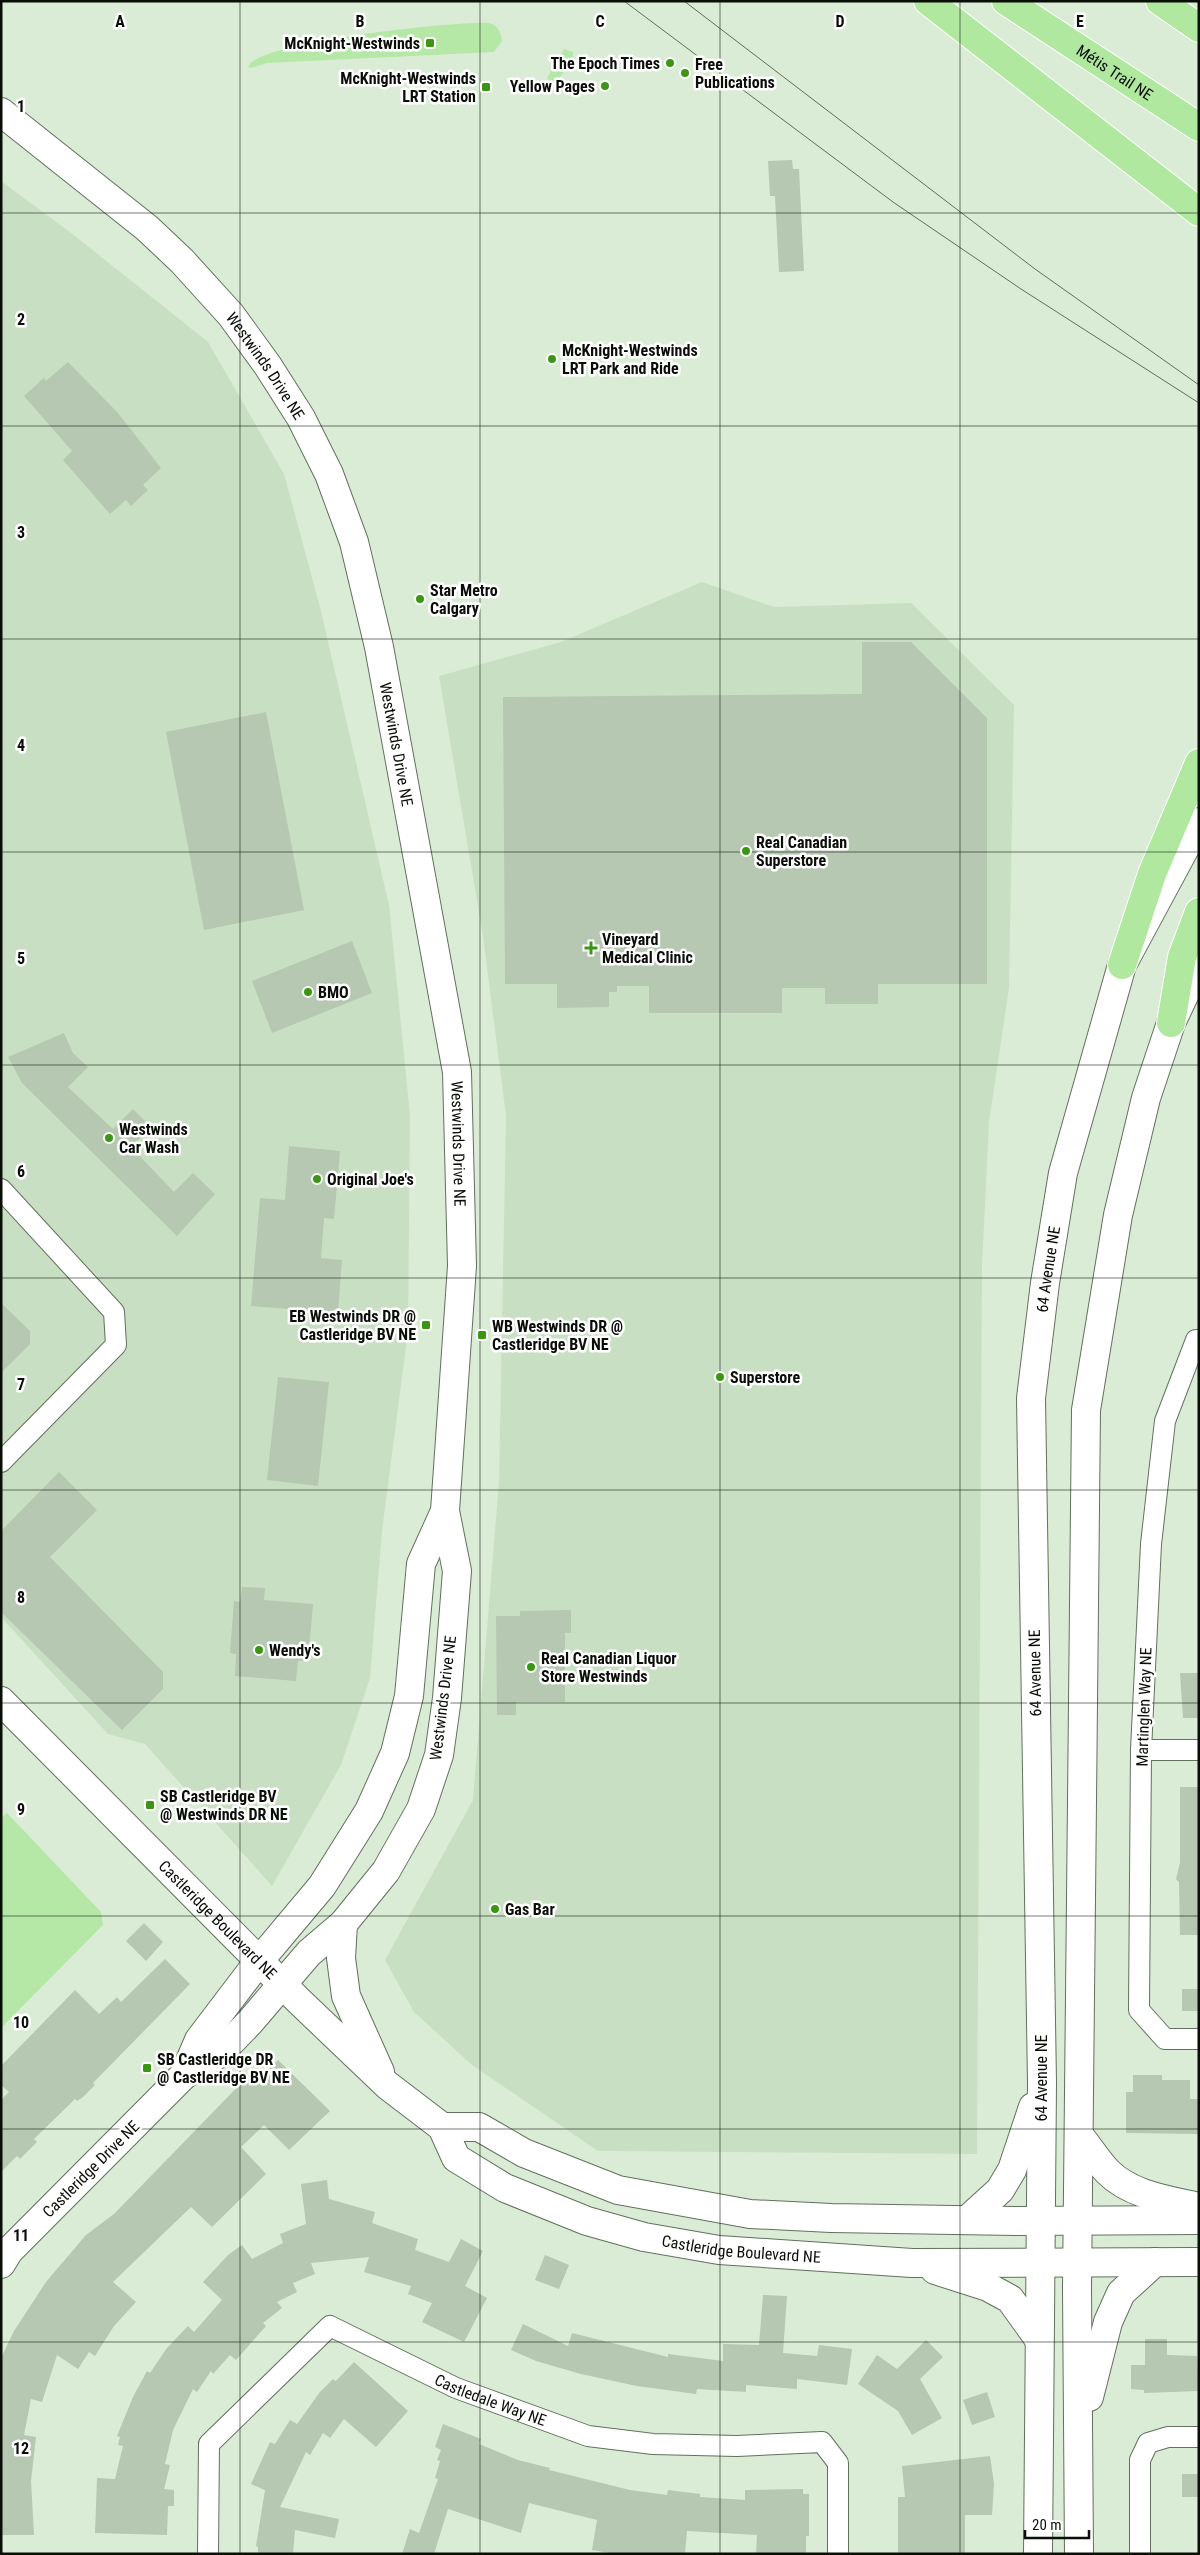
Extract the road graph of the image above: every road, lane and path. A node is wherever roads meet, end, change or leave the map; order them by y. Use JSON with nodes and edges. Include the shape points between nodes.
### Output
{"nodes":[{"id":1,"x":928,"y":1,"type":"edge"},
{"id":2,"x":1006,"y":1,"type":"edge"},
{"id":3,"x":1160,"y":1,"type":"edge"},
{"id":4,"x":1186,"y":1,"type":"edge"},
{"id":5,"x":1199,"y":8,"type":"edge"},
{"id":6,"x":1199,"y":28,"type":"edge"},
{"id":7,"x":1,"y":112,"type":"edge"},
{"id":8,"x":1192,"y":120,"type":"edge"},
{"id":9,"x":1199,"y":212,"type":"edge"},
{"id":10,"x":1199,"y":763,"type":"edge"},
{"id":11,"x":1199,"y":822,"type":"edge"},
{"id":12,"x":1199,"y":912,"type":"edge"},
{"id":13,"x":1199,"y":964,"type":"edge"},
{"id":14,"x":1122,"y":965,"type":"junction"},
{"id":15,"x":1171,"y":1023,"type":"junction"},
{"id":16,"x":1,"y":1189,"type":"edge"},
{"id":17,"x":1199,"y":1340,"type":"edge"},
{"id":18,"x":1,"y":1462,"type":"edge"},
{"id":19,"x":444,"y":1512,"type":"junction"},
{"id":20,"x":1,"y":1701,"type":"edge"},
{"id":21,"x":1141,"y":1750,"type":"junction"},
{"id":22,"x":1199,"y":1750,"type":"edge"},
{"id":23,"x":343,"y":1924,"type":"junction"},
{"id":24,"x":259,"y":1961,"type":"junction"},
{"id":25,"x":283,"y":1985,"type":"junction"},
{"id":26,"x":1199,"y":2039,"type":"edge"},
{"id":27,"x":184,"y":2075,"type":"junction"},
{"id":28,"x":1042,"y":2083,"type":"junction"},
{"id":29,"x":387,"y":2085,"type":"junction"},
{"id":30,"x":442,"y":2127,"type":"junction"},
{"id":31,"x":1079,"y":2135,"type":"junction"},
{"id":32,"x":1199,"y":2207,"type":"edge"},
{"id":33,"x":967,"y":2220,"type":"junction"},
{"id":34,"x":1199,"y":2220,"type":"edge"},
{"id":35,"x":1040,"y":2221,"type":"junction"},
{"id":36,"x":1078,"y":2221,"type":"junction"},
{"id":37,"x":1040,"y":2262,"type":"junction"},
{"id":38,"x":1078,"y":2262,"type":"junction"},
{"id":39,"x":1155,"y":2262,"type":"junction"},
{"id":40,"x":1199,"y":2262,"type":"edge"},
{"id":41,"x":912,"y":2263,"type":"junction"},
{"id":42,"x":1,"y":2264,"type":"edge"},
{"id":43,"x":1038,"y":2338,"type":"junction"},
{"id":44,"x":1079,"y":2435,"type":"junction"},
{"id":45,"x":1199,"y":2437,"type":"edge"},
{"id":46,"x":208,"y":2554,"type":"edge"},
{"id":47,"x":838,"y":2554,"type":"edge"},
{"id":48,"x":1038,"y":2554,"type":"edge"},
{"id":49,"x":1079,"y":2554,"type":"edge"},
{"id":50,"x":1140,"y":2554,"type":"edge"}],
"edges":[{"from":1,"to":9,"type":"main road"},
{"from":2,"to":8,"type":"main road","name":"Métis Trail NE"},
{"from":3,"to":6,"type":"main road"},
{"from":4,"to":5,"type":"main road"},
{"from":7,"to":19,"type":"street","name":"Westwinds Drive NE","via":[[147,228],[182,261],[231,316],[301,418],[329,474],[354,542],[381,656],[457,1072],[462,1266]]},
{"from":10,"to":14,"type":"main road","via":[[1152,874]]},
{"from":11,"to":14,"type":"street","name":"64 Avenue NE"},
{"from":12,"to":15,"type":"main road","via":[[1182,957]]},
{"from":13,"to":15,"type":"street"},
{"from":14,"to":28,"type":"street","name":"64 Avenue NE","via":[[1062,1173],[1031,1398]]},
{"from":15,"to":31,"type":"street","via":[[1146,1098],[1118,1216],[1086,1410]]},
{"from":16,"to":18,"type":"street","via":[[114,1312],[116,1346]]},
{"from":17,"to":21,"type":"street","name":"Martinglen Way NE","via":[[1196,1340],[1165,1421],[1151,1544]]},
{"from":19,"to":23,"type":"street","name":"Westwinds Drive NE","via":[[457,1571],[439,1755],[421,1809],[386,1871]]},
{"from":19,"to":24,"type":"street","name":"Westwinds Drive NE","via":[[420,1564],[409,1696],[395,1753],[369,1811],[322,1886]]},
{"from":20,"to":24,"type":"street","name":"Castleridge Boulevard NE"},
{"from":21,"to":22,"type":"street"},
{"from":21,"to":26,"type":"street","name":"Martinglen Way NE","via":[[1139,2010],[1165,2039]]},
{"from":23,"to":25,"type":"street","name":"Westwinds Drive NE","via":[[309,1953]]},
{"from":23,"to":29,"type":"street","via":[[341,1958],[346,1996]]},
{"from":24,"to":25,"type":"street","name":"Castleridge Boulevard NE"},
{"from":24,"to":27,"type":"street","name":"Castleridge Drive NE","via":[[199,2040]]},
{"from":25,"to":27,"type":"street","name":"Castleridge Drive NE","via":[[220,2053]]},
{"from":25,"to":29,"type":"street","name":"Castleridge Boulevard NE"},
{"from":27,"to":42,"type":"street","name":"Castleridge Drive NE","via":[[9,2251]]},
{"from":28,"to":33,"type":"street","via":[[1012,2170],[1000,2190]]},
{"from":28,"to":35,"type":"street","name":"64 Avenue NE"},
{"from":29,"to":30,"type":"street","name":"Castleridge Boulevard NE"},
{"from":30,"to":33,"type":"street","via":[[479,2127],[524,2153],[618,2190],[680,2203],[750,2214]]},
{"from":30,"to":41,"type":"street","name":"Castleridge Boulevard NE","via":[[456,2158],[505,2188],[587,2221],[719,2250]]},
{"from":31,"to":32,"type":"street","via":[[1108,2172],[1121,2182],[1141,2192]]},
{"from":31,"to":36,"type":"street"},
{"from":33,"to":35,"type":"street"},
{"from":34,"to":36,"type":"street"},
{"from":35,"to":36,"type":"street"},
{"from":35,"to":37,"type":"street","name":"64 Avenue NE"},
{"from":36,"to":38,"type":"street"},
{"from":37,"to":38,"type":"street","name":"Castleridge Boulevard NE"},
{"from":37,"to":41,"type":"street","name":"Castleridge Boulevard NE"},
{"from":37,"to":43,"type":"street","name":"64 Avenue NE"},
{"from":38,"to":39,"type":"street","name":"Castleridge Boulevard NE"},
{"from":38,"to":44,"type":"street"},
{"from":39,"to":40,"type":"street","name":"Castleridge Boulevard NE"},
{"from":39,"to":44,"type":"street","via":[[1120,2293],[1108,2322]]},
{"from":41,"to":43,"type":"street","via":[[988,2287],[1010,2299]]},
{"from":43,"to":48,"type":"street","name":"64 Avenue NE"},
{"from":44,"to":49,"type":"street"},
{"from":45,"to":50,"type":"street","via":[[1168,2437],[1148,2443],[1140,2460]]},
{"from":46,"to":47,"type":"street","name":"Castledale Way NE","via":[[209,2444],[330,2326],[456,2388],[588,2436],[653,2444],[737,2446],[822,2442],[838,2463]]}]}
